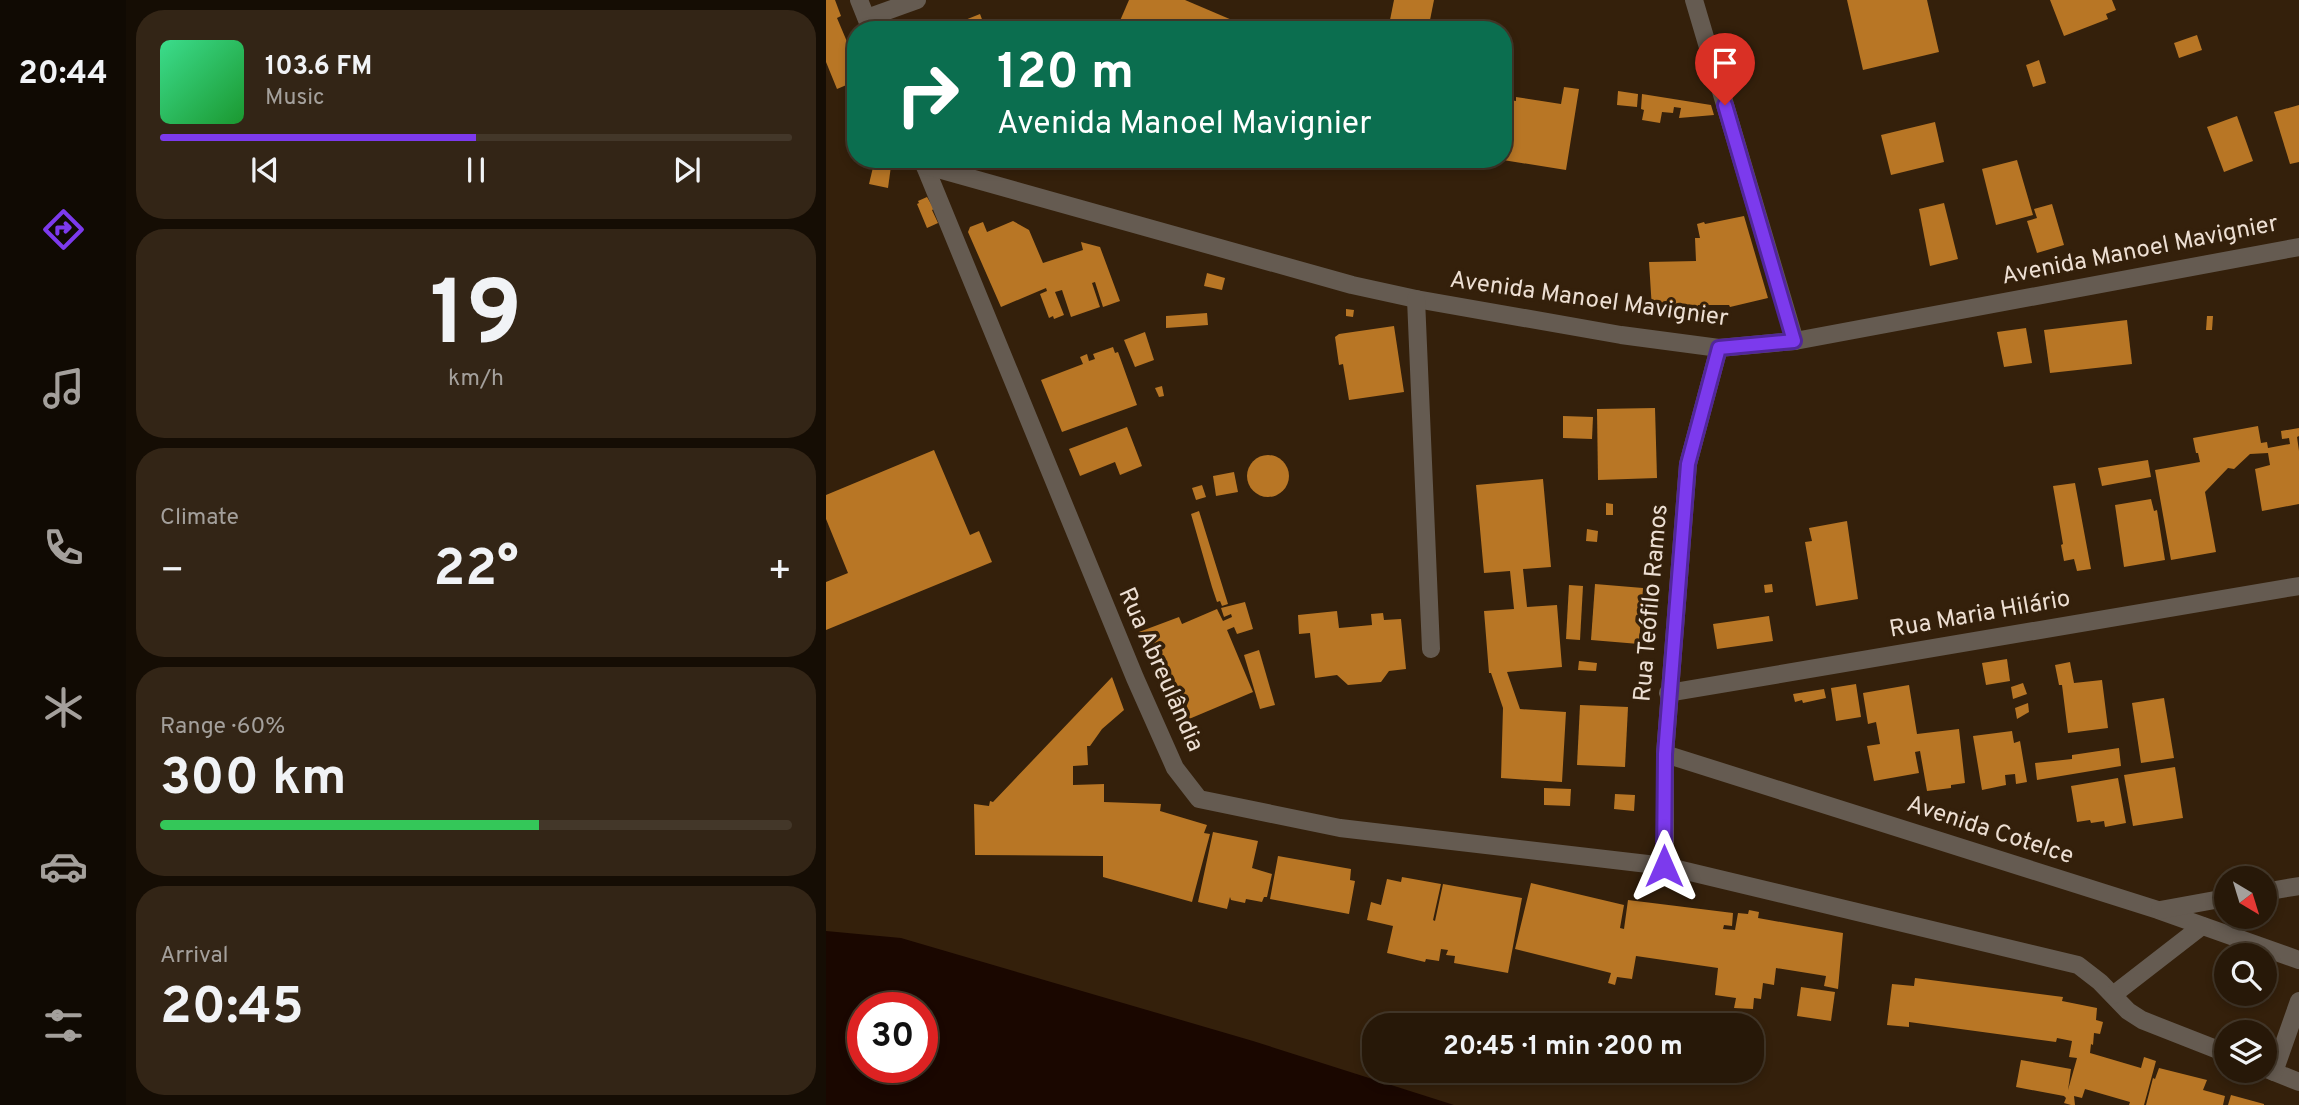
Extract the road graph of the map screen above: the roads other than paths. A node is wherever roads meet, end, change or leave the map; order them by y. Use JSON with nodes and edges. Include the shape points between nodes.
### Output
{"nodes":[{"id":1,"x":859,"y":0,"type":"edge"},
{"id":2,"x":917,"y":0,"type":"edge"},
{"id":3,"x":1694,"y":0,"type":"edge"},
{"id":4,"x":868,"y":21,"type":"edge"},
{"id":5,"x":875,"y":21,"type":"edge"},
{"id":6,"x":925,"y":168,"type":"edge"},
{"id":7,"x":944,"y":168,"type":"edge"},
{"id":8,"x":2299,"y":247,"type":"edge"},
{"id":9,"x":1416,"y":299,"type":"junction"},
{"id":10,"x":1794,"y":341,"type":"junction"},
{"id":11,"x":1719,"y":348,"type":"junction"},
{"id":12,"x":2299,"y":586,"type":"edge"},
{"id":13,"x":1431,"y":649,"type":"dead end"},
{"id":14,"x":1668,"y":693,"type":"junction"},
{"id":15,"x":1665,"y":754,"type":"junction"},
{"id":16,"x":1664,"y":866,"type":"junction"},
{"id":17,"x":2299,"y":886,"type":"edge"},
{"id":18,"x":2277,"y":890,"type":"edge"},
{"id":19,"x":2214,"y":900,"type":"edge"},
{"id":20,"x":2158,"y":910,"type":"junction"},
{"id":21,"x":2202,"y":926,"type":"junction"},
{"id":22,"x":2299,"y":960,"type":"edge"},
{"id":23,"x":2113,"y":995,"type":"junction"},
{"id":24,"x":2299,"y":1000,"type":"edge"},
{"id":25,"x":2214,"y":1048,"type":"edge"},
{"id":26,"x":2277,"y":1051,"type":"edge"},
{"id":27,"x":2277,"y":1073,"type":"edge"},
{"id":28,"x":2299,"y":1082,"type":"edge"}],
"edges":[{"from":1,"to":4,"type":"street"},
{"from":2,"to":5,"type":"street"},
{"from":3,"to":10,"type":"street"},
{"from":6,"to":16,"type":"street","name":"Rua Abreulândia","via":[[1135,678],[1175,768],[1199,799],[1340,828]]},
{"from":7,"to":9,"type":"street","name":"Avenida Manoel Mavignier","via":[[1352,285]]},
{"from":8,"to":10,"type":"street","name":"Avenida Manoel Mavignier"},
{"from":9,"to":11,"type":"street","name":"Avenida Manoel Mavignier"},
{"from":9,"to":13,"type":"street"},
{"from":10,"to":11,"type":"street","name":"Avenida Manoel Mavignier"},
{"from":11,"to":14,"type":"street","name":"Rua Teófilo Ramos","via":[[1688,464]]},
{"from":12,"to":14,"type":"street","name":"Rua Maria Hilário"},
{"from":14,"to":15,"type":"street","name":"Rua Teófilo Ramos"},
{"from":15,"to":16,"type":"street","name":"Rua Teófilo Ramos"},
{"from":15,"to":20,"type":"street","name":"Avenida Cotelce"},
{"from":16,"to":23,"type":"street","via":[[2078,965]]},
{"from":17,"to":18,"type":"street"},
{"from":19,"to":20,"type":"street"},
{"from":20,"to":21,"type":"street","name":"Avenida Cotelce"},
{"from":21,"to":22,"type":"street","name":"Avenida Cotelce"},
{"from":21,"to":23,"type":"street"},
{"from":23,"to":25,"type":"street","via":[[2142,1020]]},
{"from":24,"to":26,"type":"street"},
{"from":27,"to":28,"type":"street"}]}
